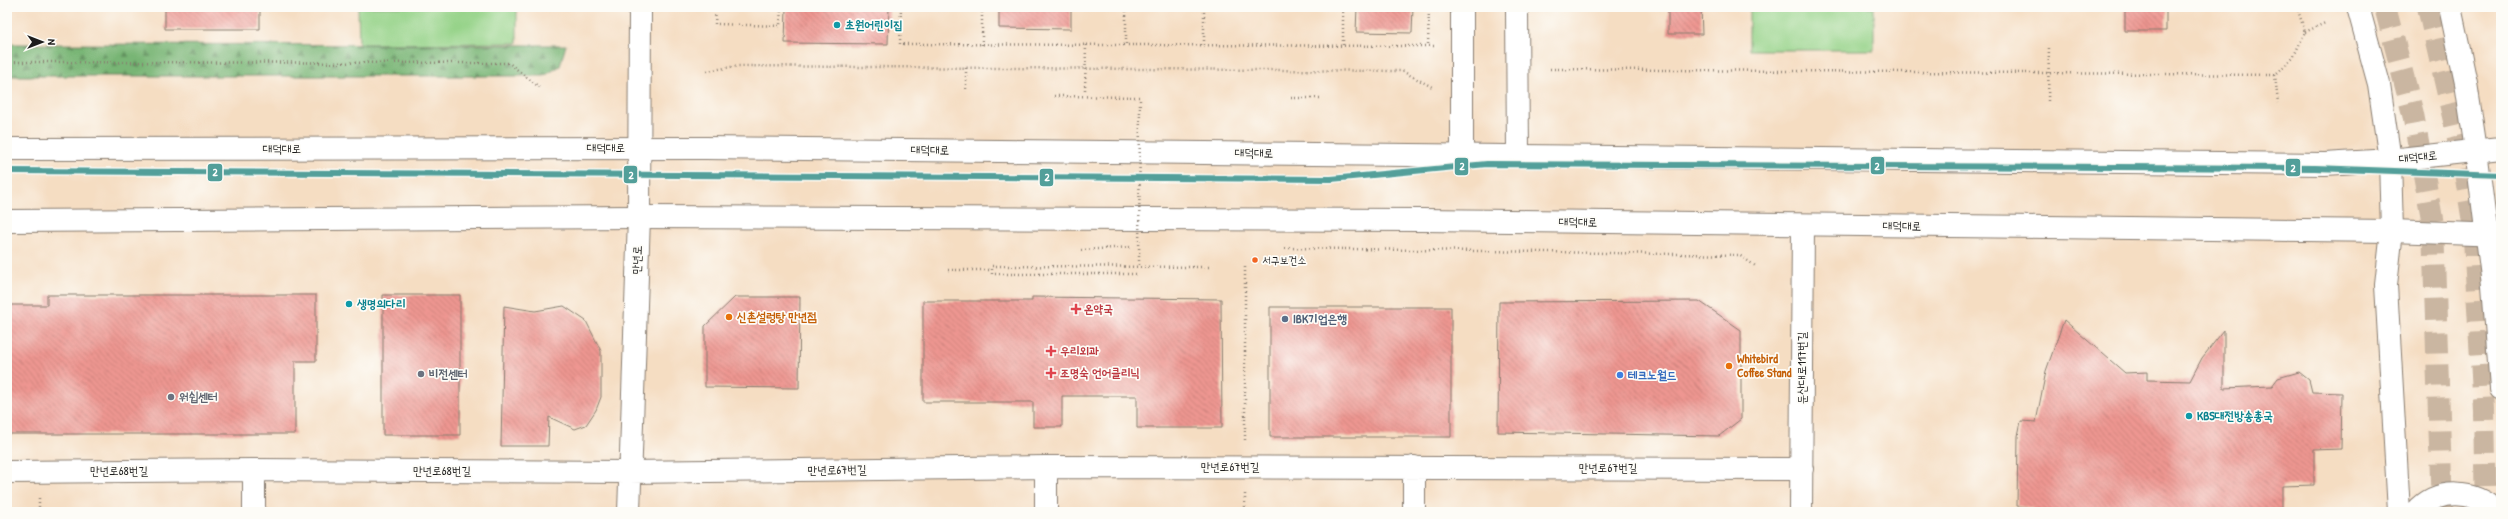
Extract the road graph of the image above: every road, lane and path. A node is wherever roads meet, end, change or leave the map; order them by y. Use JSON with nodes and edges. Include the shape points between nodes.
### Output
{"nodes":[{"id":1,"x":640,"y":7,"type":"edge"},
{"id":2,"x":716,"y":7,"type":"edge"},
{"id":3,"x":781,"y":7,"type":"edge"},
{"id":4,"x":901,"y":7,"type":"edge"},
{"id":5,"x":982,"y":7,"type":"edge"},
{"id":6,"x":1126,"y":7,"type":"edge"},
{"id":7,"x":1204,"y":7,"type":"edge"},
{"id":8,"x":1343,"y":7,"type":"edge"},
{"id":9,"x":1462,"y":7,"type":"edge"},
{"id":10,"x":1517,"y":7,"type":"edge"},
{"id":11,"x":2297,"y":7,"type":"edge"},
{"id":12,"x":2358,"y":7,"type":"edge"},
{"id":13,"x":2450,"y":7,"type":"edge"},
{"id":14,"x":2325,"y":23,"type":"dead end"},
{"id":15,"x":2305,"y":32,"type":"junction"},
{"id":16,"x":982,"y":44,"type":"junction"},
{"id":17,"x":1086,"y":45,"type":"junction"},
{"id":18,"x":1126,"y":45,"type":"junction"},
{"id":19,"x":1204,"y":45,"type":"junction"},
{"id":20,"x":1343,"y":45,"type":"junction"},
{"id":21,"x":1428,"y":46,"type":"dead end"},
{"id":22,"x":2049,"y":46,"type":"dead end"},
{"id":23,"x":7,"y":62,"type":"edge"},
{"id":24,"x":966,"y":68,"type":"junction"},
{"id":25,"x":1085,"y":69,"type":"junction"},
{"id":26,"x":1550,"y":69,"type":"dead end"},
{"id":27,"x":707,"y":71,"type":"dead end"},
{"id":28,"x":2048,"y":73,"type":"junction"},
{"id":29,"x":2275,"y":75,"type":"junction"},
{"id":30,"x":539,"y":87,"type":"dead end"},
{"id":31,"x":1434,"y":88,"type":"dead end"},
{"id":32,"x":966,"y":89,"type":"dead end"},
{"id":33,"x":1085,"y":90,"type":"dead end"},
{"id":34,"x":1054,"y":96,"type":"dead end"},
{"id":35,"x":1292,"y":98,"type":"dead end"},
{"id":36,"x":1322,"y":98,"type":"dead end"},
{"id":37,"x":2048,"y":101,"type":"dead end"},
{"id":38,"x":2278,"y":103,"type":"dead end"},
{"id":39,"x":640,"y":148,"type":"junction"},
{"id":40,"x":2501,"y":148,"type":"edge"},
{"id":41,"x":7,"y":149,"type":"edge"},
{"id":42,"x":2476,"y":150,"type":"junction"},
{"id":43,"x":1462,"y":155,"type":"junction"},
{"id":44,"x":1518,"y":156,"type":"junction"},
{"id":45,"x":2390,"y":160,"type":"junction"},
{"id":46,"x":638,"y":217,"type":"junction"},
{"id":47,"x":7,"y":221,"type":"edge"},
{"id":48,"x":1803,"y":225,"type":"junction"},
{"id":49,"x":2392,"y":231,"type":"junction"},
{"id":50,"x":2493,"y":235,"type":"edge"},
{"id":51,"x":1142,"y":247,"type":"dead end"},
{"id":52,"x":1277,"y":248,"type":"dead end"},
{"id":53,"x":1081,"y":250,"type":"dead end"},
{"id":54,"x":1139,"y":265,"type":"junction"},
{"id":55,"x":1209,"y":266,"type":"dead end"},
{"id":56,"x":1245,"y":267,"type":"dead end"},
{"id":57,"x":1757,"y":267,"type":"dead end"},
{"id":58,"x":948,"y":270,"type":"dead end"},
{"id":59,"x":992,"y":270,"type":"junction"},
{"id":60,"x":1136,"y":274,"type":"dead end"},
{"id":61,"x":2501,"y":389,"type":"edge"},
{"id":62,"x":1046,"y":467,"type":"junction"},
{"id":63,"x":1245,"y":467,"type":"junction"},
{"id":64,"x":1414,"y":467,"type":"junction"},
{"id":65,"x":1802,"y":469,"type":"junction"},
{"id":66,"x":254,"y":470,"type":"junction"},
{"id":67,"x":7,"y":472,"type":"edge"},
{"id":68,"x":629,"y":472,"type":"junction"},
{"id":69,"x":254,"y":512,"type":"edge"},
{"id":70,"x":629,"y":512,"type":"edge"},
{"id":71,"x":1046,"y":512,"type":"edge"},
{"id":72,"x":1245,"y":512,"type":"edge"},
{"id":73,"x":1414,"y":512,"type":"edge"},
{"id":74,"x":1801,"y":512,"type":"edge"},
{"id":75,"x":2399,"y":512,"type":"edge"},
{"id":76,"x":2416,"y":512,"type":"edge"},
{"id":77,"x":2497,"y":512,"type":"edge"}],
"edges":[{"from":1,"to":39,"type":"main road","name":"만년로"},
{"from":2,"to":3,"type":"path","via":[[715,24],[780,26]]},
{"from":4,"to":16,"type":"path","via":[[900,44]]},
{"from":5,"to":16,"type":"path"},
{"from":6,"to":18,"type":"path"},
{"from":7,"to":19,"type":"path"},
{"from":8,"to":20,"type":"path"},
{"from":9,"to":43,"type":"main road"},
{"from":10,"to":44,"type":"main road"},
{"from":11,"to":15,"type":"path"},
{"from":12,"to":45,"type":"main road","via":[[2380,84]]},
{"from":13,"to":42,"type":"main road","via":[[2466,83]]},
{"from":14,"to":15,"type":"path"},
{"from":15,"to":29,"type":"path","via":[[2293,58]]},
{"from":16,"to":17,"type":"path"},
{"from":17,"to":18,"type":"path"},
{"from":17,"to":25,"type":"path"},
{"from":18,"to":19,"type":"path"},
{"from":19,"to":20,"type":"path"},
{"from":20,"to":21,"type":"path"},
{"from":22,"to":28,"type":"path"},
{"from":23,"to":30,"type":"path","via":[[510,63]]},
{"from":24,"to":25,"type":"path"},
{"from":24,"to":27,"type":"path","via":[[737,66]]},
{"from":24,"to":32,"type":"path"},
{"from":25,"to":31,"type":"path","via":[[1402,71]]},
{"from":25,"to":33,"type":"path"},
{"from":26,"to":28,"type":"path"},
{"from":28,"to":29,"type":"path"},
{"from":28,"to":37,"type":"path"},
{"from":29,"to":38,"type":"path"},
{"from":34,"to":54,"type":"path","bridge":true,"via":[[1140,97]]},
{"from":35,"to":36,"type":"path"},
{"from":39,"to":41,"type":"main road","name":"대덕대로"},
{"from":39,"to":43,"type":"main road","name":"대덕대로"},
{"from":39,"to":46,"type":"main road","name":"만년로"},
{"from":40,"to":42,"type":"main road","name":"대덕대로"},
{"from":42,"to":45,"type":"main road","name":"대덕대로"},
{"from":42,"to":50,"type":"main road"},
{"from":43,"to":44,"type":"main road","name":"대덕대로"},
{"from":44,"to":45,"type":"main road","name":"대덕대로","via":[[2325,164]]},
{"from":45,"to":49,"type":"main road"},
{"from":46,"to":47,"type":"main road","name":"대덕대로"},
{"from":46,"to":48,"type":"main road","name":"대덕대로","via":[[1422,220]]},
{"from":46,"to":68,"type":"main road","name":"만년로"},
{"from":48,"to":49,"type":"main road","name":"대덕대로"},
{"from":48,"to":65,"type":"main road","name":"둔산대로117번길"},
{"from":49,"to":50,"type":"main road","name":"대덕대로"},
{"from":49,"to":75,"type":"main road","via":[[2386,284]]},
{"from":50,"to":61,"type":"main road","via":[[2493,285]]},
{"from":51,"to":53,"type":"path"},
{"from":52,"to":57,"type":"path","via":[[1739,255]]},
{"from":54,"to":55,"type":"path"},
{"from":54,"to":59,"type":"path","via":[[992,266]]},
{"from":56,"to":63,"type":"path"},
{"from":58,"to":59,"type":"path"},
{"from":59,"to":60,"type":"path","via":[[992,274]]},
{"from":62,"to":63,"type":"main road","name":"만년로67번길"},
{"from":62,"to":68,"type":"main road","name":"만년로67번길"},
{"from":62,"to":71,"type":"main road"},
{"from":63,"to":64,"type":"main road","name":"만년로67번길"},
{"from":63,"to":72,"type":"path"},
{"from":64,"to":65,"type":"main road","name":"만년로67번길"},
{"from":64,"to":73,"type":"main road"},
{"from":65,"to":74,"type":"main road","name":"둔산대로117번길"},
{"from":66,"to":67,"type":"main road","name":"만년로68번길"},
{"from":66,"to":68,"type":"main road","name":"만년로68번길"},
{"from":66,"to":69,"type":"main road"},
{"from":68,"to":70,"type":"main road","name":"만년로"},
{"from":76,"to":77,"type":"main road","via":[[2430,500],[2442,495],[2461,494],[2475,497]]}]}
